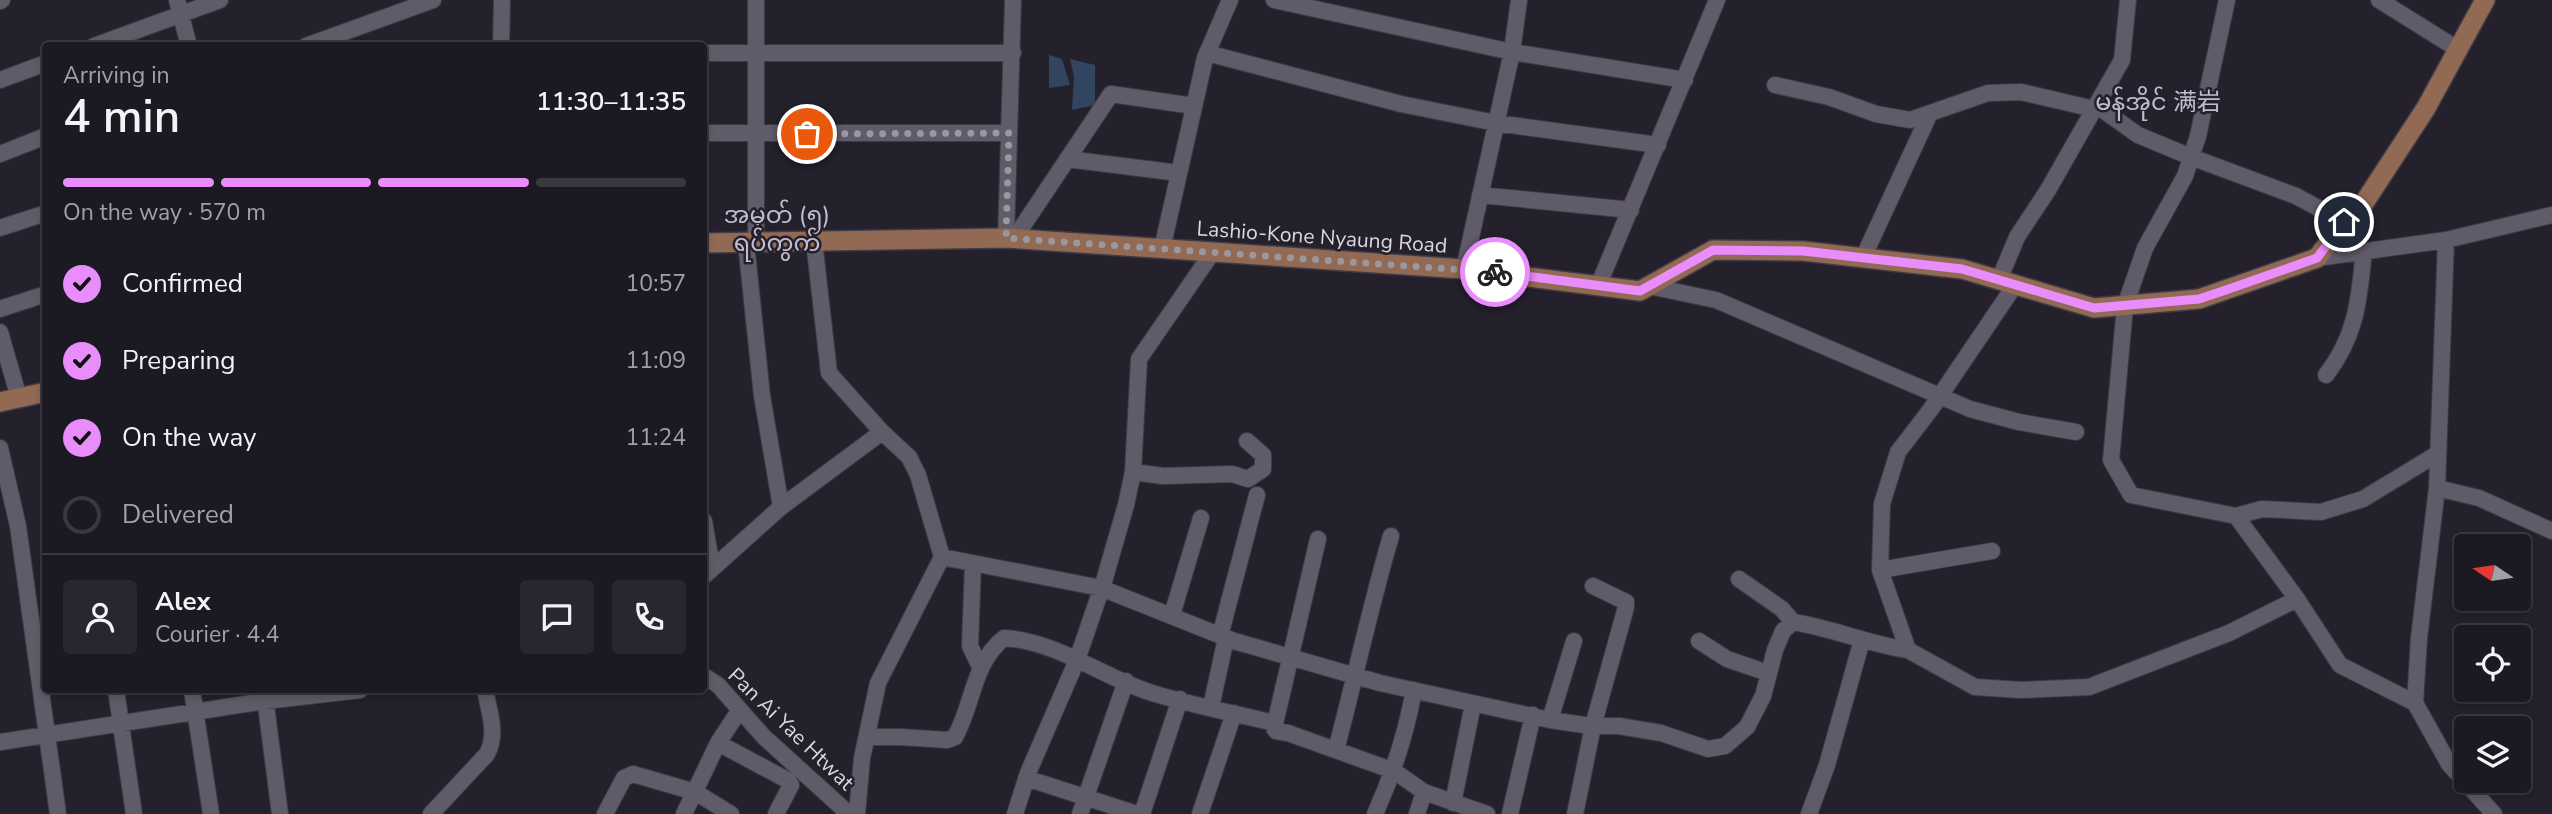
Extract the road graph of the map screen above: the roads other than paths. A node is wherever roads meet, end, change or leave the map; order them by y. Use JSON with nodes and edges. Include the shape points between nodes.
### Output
{"nodes":[{"id":1,"x":220,"y":0,"type":"edge"},
{"id":2,"x":433,"y":0,"type":"edge"},
{"id":3,"x":502,"y":0,"type":"edge"},
{"id":4,"x":756,"y":0,"type":"edge"},
{"id":5,"x":1013,"y":0,"type":"edge"},
{"id":6,"x":1230,"y":0,"type":"edge"},
{"id":7,"x":1274,"y":0,"type":"edge"},
{"id":8,"x":1519,"y":0,"type":"edge"},
{"id":9,"x":1717,"y":0,"type":"edge"},
{"id":10,"x":2128,"y":0,"type":"edge"},
{"id":11,"x":2227,"y":0,"type":"edge"},
{"id":12,"x":2379,"y":0,"type":"edge"},
{"id":13,"x":2485,"y":0,"type":"edge"},
{"id":14,"x":179,"y":7,"type":"edge"},
{"id":15,"x":103,"y":42,"type":"edge"},
{"id":16,"x":188,"y":42,"type":"edge"},
{"id":17,"x":317,"y":42,"type":"edge"},
{"id":18,"x":501,"y":42,"type":"edge"},
{"id":19,"x":2459,"y":50,"type":"junction"},
{"id":20,"x":1208,"y":52,"type":"junction"},
{"id":21,"x":1512,"y":52,"type":"junction"},
{"id":22,"x":707,"y":53,"type":"edge"},
{"id":23,"x":754,"y":53,"type":"junction"},
{"id":24,"x":1013,"y":53,"type":"junction"},
{"id":25,"x":42,"y":65,"type":"edge"},
{"id":26,"x":0,"y":80,"type":"edge"},
{"id":27,"x":1685,"y":80,"type":"junction"},
{"id":28,"x":1775,"y":85,"type":"dead end"},
{"id":29,"x":1194,"y":106,"type":"junction"},
{"id":30,"x":2095,"y":107,"type":"junction"},
{"id":31,"x":1930,"y":113,"type":"junction"},
{"id":32,"x":1496,"y":123,"type":"junction"},
{"id":33,"x":707,"y":133,"type":"edge"},
{"id":34,"x":1009,"y":133,"type":"junction"},
{"id":35,"x":756,"y":134,"type":"junction"},
{"id":36,"x":42,"y":138,"type":"edge"},
{"id":37,"x":1658,"y":145,"type":"junction"},
{"id":38,"x":0,"y":154,"type":"edge"},
{"id":39,"x":2191,"y":157,"type":"junction"},
{"id":40,"x":1067,"y":159,"type":"junction"},
{"id":41,"x":1179,"y":173,"type":"junction"},
{"id":42,"x":1480,"y":195,"type":"junction"},
{"id":43,"x":1631,"y":210,"type":"junction"},
{"id":44,"x":42,"y":214,"type":"edge"},
{"id":45,"x":2552,"y":215,"type":"edge"},
{"id":46,"x":2344,"y":222,"type":"junction"},
{"id":47,"x":0,"y":228,"type":"edge"},
{"id":48,"x":1010,"y":238,"type":"junction"},
{"id":49,"x":2446,"y":240,"type":"junction"},
{"id":50,"x":814,"y":241,"type":"junction"},
{"id":51,"x":707,"y":243,"type":"edge"},
{"id":52,"x":751,"y":243,"type":"junction"},
{"id":53,"x":1161,"y":249,"type":"junction"},
{"id":54,"x":2364,"y":251,"type":"junction"},
{"id":55,"x":1212,"y":253,"type":"junction"},
{"id":56,"x":1863,"y":258,"type":"junction"},
{"id":57,"x":2317,"y":258,"type":"junction"},
{"id":58,"x":1464,"y":269,"type":"junction"},
{"id":59,"x":2007,"y":283,"type":"junction"},
{"id":60,"x":1599,"y":284,"type":"junction"},
{"id":61,"x":1648,"y":286,"type":"junction"},
{"id":62,"x":42,"y":295,"type":"edge"},
{"id":63,"x":2125,"y":306,"type":"junction"},
{"id":64,"x":0,"y":309,"type":"edge"},
{"id":65,"x":0,"y":332,"type":"edge"},
{"id":66,"x":2326,"y":375,"type":"dead end"},
{"id":67,"x":42,"y":393,"type":"edge"},
{"id":68,"x":1941,"y":394,"type":"junction"},
{"id":69,"x":9,"y":400,"type":"edge"},
{"id":70,"x":882,"y":432,"type":"junction"},
{"id":71,"x":2076,"y":432,"type":"dead end"},
{"id":72,"x":1247,"y":441,"type":"dead end"},
{"id":73,"x":0,"y":448,"type":"edge"},
{"id":74,"x":2437,"y":454,"type":"junction"},
{"id":75,"x":1133,"y":472,"type":"junction"},
{"id":76,"x":2437,"y":488,"type":"junction"},
{"id":77,"x":1257,"y":495,"type":"dead end"},
{"id":78,"x":780,"y":507,"type":"junction"},
{"id":79,"x":2236,"y":516,"type":"junction"},
{"id":80,"x":1201,"y":518,"type":"dead end"},
{"id":81,"x":2552,"y":531,"type":"edge"},
{"id":82,"x":1391,"y":536,"type":"dead end"},
{"id":83,"x":1318,"y":539,"type":"dead end"},
{"id":84,"x":1992,"y":551,"type":"dead end"},
{"id":85,"x":942,"y":557,"type":"junction"},
{"id":86,"x":973,"y":563,"type":"junction"},
{"id":87,"x":1880,"y":570,"type":"junction"},
{"id":88,"x":708,"y":572,"type":"edge"},
{"id":89,"x":1739,"y":579,"type":"dead end"},
{"id":90,"x":1593,"y":586,"type":"dead end"},
{"id":91,"x":1101,"y":588,"type":"junction"},
{"id":92,"x":2297,"y":599,"type":"junction"},
{"id":93,"x":1172,"y":615,"type":"junction"},
{"id":94,"x":1793,"y":622,"type":"junction"},
{"id":95,"x":1223,"y":637,"type":"junction"},
{"id":96,"x":1862,"y":640,"type":"junction"},
{"id":97,"x":1574,"y":641,"type":"dead end"},
{"id":98,"x":1699,"y":641,"type":"dead end"},
{"id":99,"x":1908,"y":650,"type":"junction"},
{"id":100,"x":1292,"y":657,"type":"junction"},
{"id":101,"x":1077,"y":660,"type":"junction"},
{"id":102,"x":980,"y":667,"type":"junction"},
{"id":103,"x":1768,"y":673,"type":"junction"},
{"id":104,"x":1356,"y":674,"type":"junction"},
{"id":105,"x":707,"y":678,"type":"edge"},
{"id":106,"x":1126,"y":681,"type":"junction"},
{"id":107,"x":1414,"y":690,"type":"junction"},
{"id":108,"x":116,"y":693,"type":"edge"},
{"id":109,"x":192,"y":693,"type":"edge"},
{"id":110,"x":299,"y":693,"type":"edge"},
{"id":111,"x":486,"y":693,"type":"edge"},
{"id":112,"x":265,"y":695,"type":"edge"},
{"id":113,"x":1180,"y":699,"type":"junction"},
{"id":114,"x":2415,"y":703,"type":"junction"},
{"id":115,"x":1473,"y":704,"type":"junction"},
{"id":116,"x":1211,"y":707,"type":"junction"},
{"id":117,"x":739,"y":711,"type":"junction"},
{"id":118,"x":195,"y":712,"type":"junction"},
{"id":119,"x":1234,"y":713,"type":"junction"},
{"id":120,"x":1533,"y":715,"type":"junction"},
{"id":121,"x":1550,"y":720,"type":"junction"},
{"id":122,"x":1274,"y":723,"type":"junction"},
{"id":123,"x":121,"y":724,"type":"junction"},
{"id":124,"x":1593,"y":726,"type":"junction"},
{"id":125,"x":47,"y":736,"type":"junction"},
{"id":126,"x":867,"y":737,"type":"junction"},
{"id":127,"x":0,"y":742,"type":"edge"},
{"id":128,"x":718,"y":743,"type":"junction"},
{"id":129,"x":1336,"y":750,"type":"junction"},
{"id":130,"x":1394,"y":771,"type":"junction"},
{"id":131,"x":1027,"y":778,"type":"junction"},
{"id":132,"x":695,"y":792,"type":"junction"},
{"id":133,"x":1424,"y":792,"type":"junction"},
{"id":134,"x":1086,"y":798,"type":"junction"},
{"id":135,"x":1453,"y":803,"type":"junction"},
{"id":136,"x":58,"y":814,"type":"edge"},
{"id":137,"x":134,"y":814,"type":"edge"},
{"id":138,"x":211,"y":814,"type":"edge"},
{"id":139,"x":280,"y":814,"type":"edge"},
{"id":140,"x":431,"y":814,"type":"edge"},
{"id":141,"x":605,"y":814,"type":"edge"},
{"id":142,"x":684,"y":814,"type":"edge"},
{"id":143,"x":731,"y":814,"type":"edge"},
{"id":144,"x":776,"y":814,"type":"edge"},
{"id":145,"x":849,"y":814,"type":"edge"},
{"id":146,"x":857,"y":814,"type":"edge"},
{"id":147,"x":1015,"y":814,"type":"edge"},
{"id":148,"x":1080,"y":814,"type":"edge"},
{"id":149,"x":1139,"y":814,"type":"edge"},
{"id":150,"x":1200,"y":814,"type":"edge"},
{"id":151,"x":1375,"y":814,"type":"edge"},
{"id":152,"x":1417,"y":814,"type":"edge"},
{"id":153,"x":1487,"y":814,"type":"edge"},
{"id":154,"x":1510,"y":814,"type":"edge"},
{"id":155,"x":1575,"y":814,"type":"edge"},
{"id":156,"x":1809,"y":814,"type":"edge"},
{"id":157,"x":2494,"y":814,"type":"edge"}],
"edges":[{"from":1,"to":14,"type":"street"},
{"from":2,"to":17,"type":"street"},
{"from":3,"to":18,"type":"street"},
{"from":4,"to":23,"type":"street"},
{"from":5,"to":24,"type":"street"},
{"from":6,"to":20,"type":"street"},
{"from":7,"to":21,"type":"street"},
{"from":8,"to":21,"type":"street"},
{"from":9,"to":27,"type":"street"},
{"from":10,"to":30,"type":"street","via":[[2122,60]]},
{"from":11,"to":39,"type":"street"},
{"from":12,"to":19,"type":"street"},
{"from":13,"to":19,"type":"main road"},
{"from":14,"to":15,"type":"street"},
{"from":14,"to":16,"type":"street"},
{"from":19,"to":46,"type":"main road","via":[[2364,203]]},
{"from":20,"to":29,"type":"street"},
{"from":20,"to":32,"type":"street","via":[[1401,104]]},
{"from":21,"to":27,"type":"street"},
{"from":21,"to":32,"type":"street"},
{"from":22,"to":23,"type":"street"},
{"from":23,"to":24,"type":"street"},
{"from":23,"to":35,"type":"street"},
{"from":24,"to":34,"type":"street"},
{"from":25,"to":26,"type":"street"},
{"from":27,"to":37,"type":"street"},
{"from":28,"to":31,"type":"street","via":[[1876,114],[1910,120]]},
{"from":29,"to":40,"type":"street","via":[[1111,94]]},
{"from":29,"to":41,"type":"street"},
{"from":30,"to":31,"type":"street","via":[[2021,92],[1988,93]]},
{"from":30,"to":39,"type":"street","via":[[2138,135]]},
{"from":30,"to":59,"type":"street","via":[[2017,237]]},
{"from":31,"to":56,"type":"street"},
{"from":32,"to":37,"type":"street"},
{"from":32,"to":42,"type":"street"},
{"from":33,"to":35,"type":"street"},
{"from":34,"to":35,"type":"street"},
{"from":34,"to":48,"type":"street"},
{"from":35,"to":52,"type":"street"},
{"from":36,"to":38,"type":"street"},
{"from":37,"to":43,"type":"street"},
{"from":39,"to":46,"type":"street","via":[[2296,196]]},
{"from":39,"to":63,"type":"street","via":[[2145,248]]},
{"from":40,"to":41,"type":"street"},
{"from":40,"to":48,"type":"street"},
{"from":41,"to":53,"type":"street"},
{"from":42,"to":43,"type":"street"},
{"from":42,"to":58,"type":"street"},
{"from":43,"to":60,"type":"street"},
{"from":44,"to":47,"type":"street"},
{"from":45,"to":49,"type":"street"},
{"from":46,"to":57,"type":"main road"},
{"from":48,"to":50,"type":"main road","name":"Lashio-Kone Nyaung Road"},
{"from":48,"to":53,"type":"main road","name":"Lashio-Kone Nyaung Road"},
{"from":49,"to":54,"type":"street"},
{"from":49,"to":74,"type":"street"},
{"from":50,"to":52,"type":"main road","name":"Lashio-Kone Nyaung Road"},
{"from":50,"to":70,"type":"street","via":[[829,373]]},
{"from":51,"to":52,"type":"main road","name":"Lashio-Kone Nyaung Road"},
{"from":52,"to":78,"type":"street","via":[[762,396]]},
{"from":53,"to":55,"type":"main road","name":"Lashio-Kone Nyaung Road"},
{"from":54,"to":57,"type":"street"},
{"from":54,"to":66,"type":"street","via":[[2358,312]]},
{"from":55,"to":58,"type":"main road","name":"Lashio-Kone Nyaung Road"},
{"from":55,"to":75,"type":"street","via":[[1139,359]]},
{"from":56,"to":59,"type":"main road","name":"Lashio-Kone Nyaung Road","via":[[1962,269]]},
{"from":56,"to":61,"type":"main road","name":"Lashio-Kone Nyaung Road","via":[[1803,251],[1713,250]]},
{"from":57,"to":63,"type":"main road","name":"Lashio-Kone Nyaung Road","via":[[2199,299]]},
{"from":58,"to":60,"type":"main road","name":"Lashio-Kone Nyaung Road"},
{"from":59,"to":63,"type":"main road","name":"Lashio-Kone Nyaung Road","via":[[2094,308]]},
{"from":59,"to":68,"type":"street"},
{"from":60,"to":61,"type":"main road","name":"Lashio-Kone Nyaung Road","via":[[1640,291]]},
{"from":61,"to":68,"type":"street","via":[[1716,300]]},
{"from":62,"to":64,"type":"street"},
{"from":63,"to":79,"type":"street","via":[[2111,460],[2131,495]]},
{"from":65,"to":69,"type":"street"},
{"from":67,"to":69,"type":"main road"},
{"from":68,"to":71,"type":"street","via":[[2019,422]]},
{"from":68,"to":87,"type":"street","via":[[1898,452],[1882,504]]},
{"from":70,"to":78,"type":"street"},
{"from":70,"to":85,"type":"street","via":[[909,457],[918,475]]},
{"from":72,"to":75,"type":"street","via":[[1263,455],[1263,468],[1248,479],[1231,474]]},
{"from":73,"to":125,"type":"street","via":[[18,526]]},
{"from":74,"to":76,"type":"street"},
{"from":74,"to":79,"type":"street","via":[[2353,503],[2321,512],[2262,509]]},
{"from":75,"to":91,"type":"street"},
{"from":76,"to":81,"type":"street","via":[[2479,498]]},
{"from":76,"to":114,"type":"street"},
{"from":77,"to":95,"type":"street"},
{"from":78,"to":88,"type":"street"},
{"from":79,"to":92,"type":"street"},
{"from":80,"to":93,"type":"street"},
{"from":82,"to":104,"type":"street"},
{"from":83,"to":100,"type":"street"},
{"from":84,"to":87,"type":"street"},
{"from":85,"to":86,"type":"street"},
{"from":85,"to":126,"type":"street","via":[[878,683]]},
{"from":86,"to":91,"type":"street"},
{"from":86,"to":102,"type":"street","via":[[970,646]]},
{"from":87,"to":99,"type":"street"},
{"from":89,"to":94,"type":"street"},
{"from":90,"to":124,"type":"street","via":[[1626,602]]},
{"from":91,"to":93,"type":"street"},
{"from":91,"to":101,"type":"street"},
{"from":92,"to":99,"type":"street","via":[[2229,633],[2089,687],[2021,691],[1975,687]]},
{"from":92,"to":114,"type":"street","via":[[2340,665]]},
{"from":93,"to":95,"type":"street"},
{"from":94,"to":96,"type":"street"},
{"from":94,"to":103,"type":"street","via":[[1783,631]]},
{"from":95,"to":100,"type":"street"},
{"from":95,"to":116,"type":"street"},
{"from":96,"to":99,"type":"street"},
{"from":96,"to":156,"type":"street"},
{"from":97,"to":121,"type":"street"},
{"from":98,"to":103,"type":"street","via":[[1727,659]]},
{"from":100,"to":104,"type":"street"},
{"from":100,"to":122,"type":"street"},
{"from":101,"to":102,"type":"street","via":[[1004,638],[991,648]]},
{"from":101,"to":106,"type":"street"},
{"from":101,"to":131,"type":"street"},
{"from":102,"to":126,"type":"street","via":[[955,737]]},
{"from":103,"to":124,"type":"street","via":[[1763,696],[1747,727],[1725,747],[1708,749],[1661,733]]},
{"from":104,"to":107,"type":"street"},
{"from":104,"to":129,"type":"street"},
{"from":105,"to":117,"type":"street","name":"Pan Ai Yae Htwat"},
{"from":106,"to":113,"type":"street"},
{"from":106,"to":134,"type":"street"},
{"from":107,"to":115,"type":"street"},
{"from":107,"to":130,"type":"street"},
{"from":108,"to":123,"type":"street"},
{"from":109,"to":118,"type":"street"},
{"from":110,"to":112,"type":"street"},
{"from":111,"to":140,"type":"street","via":[[492,746]]},
{"from":112,"to":118,"type":"street"},
{"from":112,"to":139,"type":"street"},
{"from":113,"to":116,"type":"street"},
{"from":113,"to":149,"type":"street"},
{"from":114,"to":157,"type":"street","via":[[2449,764]]},
{"from":115,"to":120,"type":"street"},
{"from":115,"to":135,"type":"street"},
{"from":116,"to":119,"type":"street"},
{"from":117,"to":128,"type":"street"},
{"from":117,"to":145,"type":"street","name":"Pan Ai Yae Htwat"},
{"from":118,"to":123,"type":"street"},
{"from":118,"to":138,"type":"street"},
{"from":119,"to":122,"type":"street"},
{"from":119,"to":150,"type":"street"},
{"from":120,"to":121,"type":"street"},
{"from":120,"to":154,"type":"street"},
{"from":121,"to":124,"type":"street"},
{"from":122,"to":129,"type":"street","via":[[1276,731]]},
{"from":123,"to":125,"type":"street"},
{"from":123,"to":137,"type":"street"},
{"from":124,"to":155,"type":"street"},
{"from":125,"to":127,"type":"street"},
{"from":125,"to":136,"type":"street"},
{"from":126,"to":146,"type":"street"},
{"from":128,"to":132,"type":"street"},
{"from":128,"to":144,"type":"street","via":[[789,781],[790,790]]},
{"from":129,"to":130,"type":"street"},
{"from":130,"to":133,"type":"street"},
{"from":130,"to":151,"type":"street"},
{"from":131,"to":134,"type":"street"},
{"from":131,"to":147,"type":"street"},
{"from":132,"to":141,"type":"street","via":[[633,774],[624,778]]},
{"from":132,"to":142,"type":"street"},
{"from":132,"to":143,"type":"street"},
{"from":133,"to":135,"type":"street"},
{"from":133,"to":152,"type":"street"},
{"from":134,"to":148,"type":"street"},
{"from":134,"to":149,"type":"street"},
{"from":135,"to":153,"type":"street"}]}
